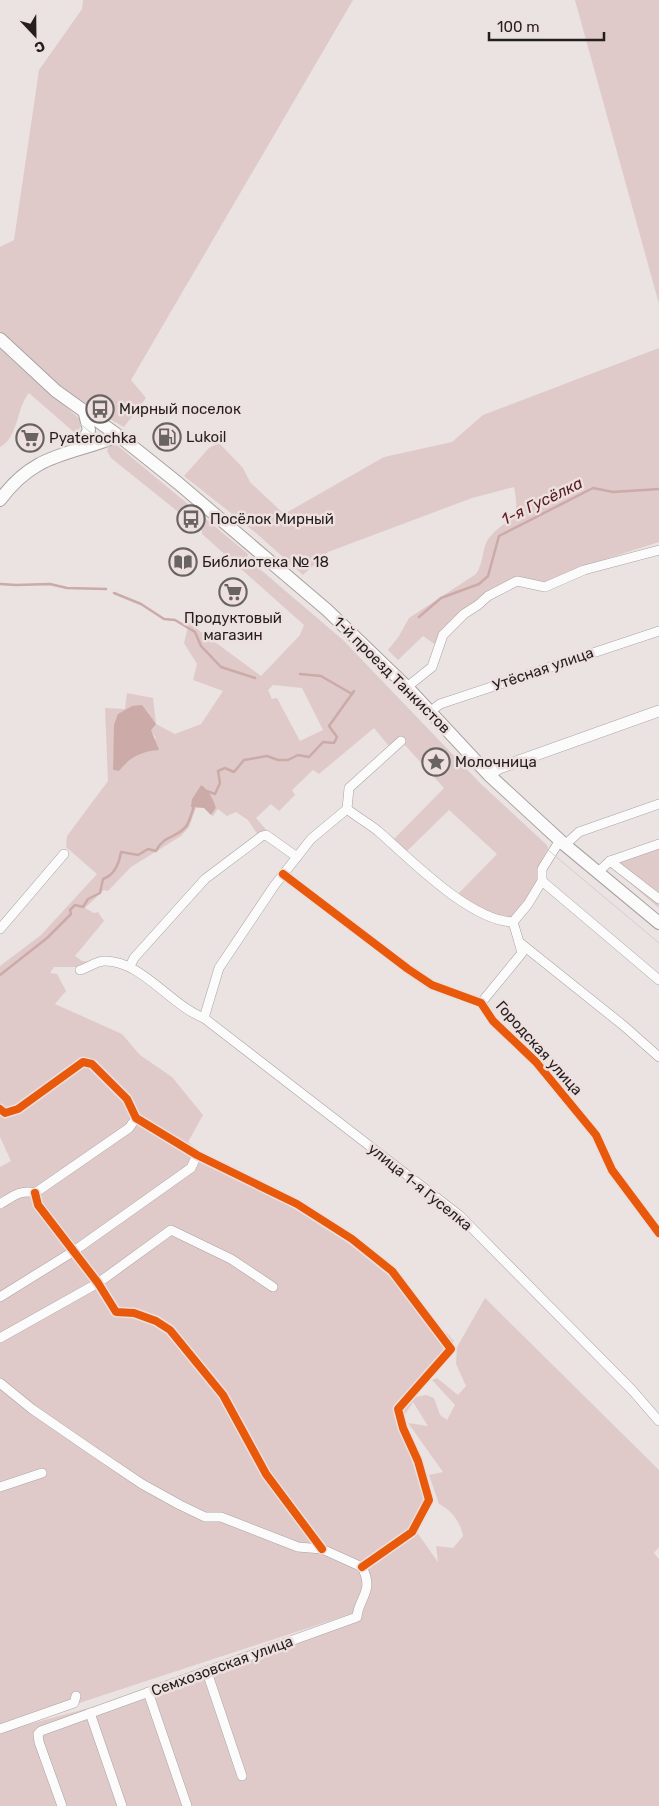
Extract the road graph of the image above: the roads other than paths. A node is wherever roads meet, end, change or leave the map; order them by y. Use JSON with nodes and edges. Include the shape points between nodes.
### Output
{"nodes":[{"id":1,"x":0,"y":339,"type":"edge"},
{"id":2,"x":85,"y":414,"type":"junction"},
{"id":3,"x":118,"y":436,"type":"junction"},
{"id":4,"x":80,"y":447,"type":"junction"},
{"id":5,"x":0,"y":500,"type":"edge"},
{"id":6,"x":659,"y":550,"type":"edge"},
{"id":7,"x":659,"y":631,"type":"edge"},
{"id":8,"x":407,"y":687,"type":"junction"},
{"id":9,"x":659,"y":711,"type":"edge"},
{"id":10,"x":430,"y":712,"type":"junction"},
{"id":11,"x":401,"y":741,"type":"dead end"},
{"id":12,"x":489,"y":775,"type":"junction"},
{"id":13,"x":659,"y":804,"type":"edge"},
{"id":14,"x":347,"y":809,"type":"junction"},
{"id":15,"x":563,"y":843,"type":"junction"},
{"id":16,"x":659,"y":844,"type":"edge"},
{"id":17,"x":64,"y":854,"type":"dead end"},
{"id":18,"x":297,"y":857,"type":"junction"},
{"id":19,"x":610,"y":861,"type":"junction"},
{"id":20,"x":598,"y":872,"type":"junction"},
{"id":21,"x":283,"y":874,"type":"junction"},
{"id":22,"x":542,"y":881,"type":"junction"},
{"id":23,"x":659,"y":899,"type":"edge"},
{"id":24,"x":513,"y":922,"type":"junction"},
{"id":25,"x":659,"y":923,"type":"edge"},
{"id":26,"x":0,"y":929,"type":"edge"},
{"id":27,"x":519,"y":942,"type":"junction"},
{"id":28,"x":130,"y":966,"type":"junction"},
{"id":29,"x":80,"y":970,"type":"dead end"},
{"id":30,"x":659,"y":980,"type":"edge"},
{"id":31,"x":481,"y":1004,"type":"junction"},
{"id":32,"x":204,"y":1018,"type":"junction"},
{"id":33,"x":659,"y":1057,"type":"edge"},
{"id":34,"x":0,"y":1109,"type":"edge"},
{"id":35,"x":136,"y":1118,"type":"junction"},
{"id":36,"x":197,"y":1155,"type":"junction"},
{"id":37,"x":35,"y":1193,"type":"junction"},
{"id":38,"x":0,"y":1204,"type":"edge"},
{"id":39,"x":659,"y":1233,"type":"edge"},
{"id":40,"x":74,"y":1251,"type":"junction"},
{"id":41,"x":98,"y":1283,"type":"junction"},
{"id":42,"x":273,"y":1287,"type":"dead end"},
{"id":43,"x":0,"y":1296,"type":"edge"},
{"id":44,"x":0,"y":1338,"type":"edge"},
{"id":45,"x":0,"y":1383,"type":"edge"},
{"id":46,"x":659,"y":1421,"type":"edge"},
{"id":47,"x":42,"y":1473,"type":"dead end"},
{"id":48,"x":0,"y":1487,"type":"edge"},
{"id":49,"x":322,"y":1550,"type":"junction"},
{"id":50,"x":362,"y":1567,"type":"junction"},
{"id":51,"x":207,"y":1672,"type":"junction"},
{"id":52,"x":148,"y":1692,"type":"junction"},
{"id":53,"x":76,"y":1696,"type":"dead end"},
{"id":54,"x":90,"y":1713,"type":"junction"},
{"id":55,"x":0,"y":1729,"type":"edge"},
{"id":56,"x":242,"y":1776,"type":"dead end"},
{"id":57,"x":62,"y":1806,"type":"edge"},
{"id":58,"x":122,"y":1806,"type":"edge"},
{"id":59,"x":187,"y":1806,"type":"edge"}],
"edges":[{"from":1,"to":2,"type":"main road","name":"1-й проезд Танкистов"},
{"from":2,"to":3,"type":"main road","name":"1-й проезд Танкистов"},
{"from":2,"to":4,"type":"main road","via":[[89,430]]},
{"from":3,"to":4,"type":"main road"},
{"from":3,"to":8,"type":"main road","name":"1-й проезд Танкистов","via":[[299,585]]},
{"from":4,"to":5,"type":"main road","via":[[53,456],[30,470],[11,485]]},
{"from":6,"to":8,"type":"street","via":[[584,570],[545,587],[517,581],[488,596],[443,634],[432,667]]},
{"from":7,"to":10,"type":"street","name":"Утёсная улица","via":[[440,704]]},
{"from":8,"to":10,"type":"main road","name":"1-й проезд Танкистов"},
{"from":9,"to":12,"type":"street","via":[[499,768]]},
{"from":10,"to":12,"type":"main road","name":"1-й проезд Танкистов"},
{"from":11,"to":14,"type":"street","via":[[349,788]]},
{"from":12,"to":15,"type":"main road","name":"1-й проезд Танкистов"},
{"from":13,"to":15,"type":"street","via":[[579,832]]},
{"from":14,"to":18,"type":"street","via":[[311,840]]},
{"from":14,"to":24,"type":"street","via":[[455,897],[482,914]]},
{"from":15,"to":20,"type":"main road","name":"1-й проезд Танкистов"},
{"from":15,"to":22,"type":"street","via":[[542,869]]},
{"from":16,"to":19,"type":"street"},
{"from":17,"to":26,"type":"street"},
{"from":18,"to":21,"type":"street"},
{"from":18,"to":28,"type":"street","via":[[266,835],[262,836],[206,879]]},
{"from":19,"to":20,"type":"street"},
{"from":19,"to":23,"type":"street"},
{"from":20,"to":25,"type":"main road","name":"1-й проезд Танкистов"},
{"from":21,"to":31,"type":"street","name":"Городская улица","via":[[416,975],[432,985]]},
{"from":21,"to":32,"type":"street","via":[[219,968]]},
{"from":22,"to":24,"type":"street"},
{"from":22,"to":30,"type":"street"},
{"from":24,"to":27,"type":"street"},
{"from":27,"to":31,"type":"street","via":[[522,952]]},
{"from":27,"to":33,"type":"street"},
{"from":28,"to":29,"type":"street","name":"улица 1-я Гуселка","via":[[105,961]]},
{"from":28,"to":32,"type":"street","name":"улица 1-я Гуселка","via":[[190,1012]]},
{"from":31,"to":39,"type":"street","name":"Городская улица","via":[[493,1021],[536,1062],[596,1135],[612,1170]]},
{"from":32,"to":46,"type":"street","name":"улица 1-я Гуселка","via":[[459,1215]]},
{"from":34,"to":35,"type":"street","via":[[5,1113],[18,1109],[83,1062],[92,1064],[122,1093]]},
{"from":35,"to":36,"type":"street"},
{"from":35,"to":37,"type":"street","via":[[130,1128]]},
{"from":36,"to":40,"type":"street","via":[[191,1168]]},
{"from":36,"to":50,"type":"street","via":[[297,1204],[352,1239],[392,1271],[451,1349],[398,1409],[429,1500],[412,1532]]},
{"from":37,"to":38,"type":"street","via":[[19,1193]]},
{"from":37,"to":40,"type":"street","via":[[38,1205]]},
{"from":40,"to":41,"type":"street"},
{"from":40,"to":43,"type":"street"},
{"from":41,"to":42,"type":"street","via":[[171,1230],[231,1259]]},
{"from":41,"to":44,"type":"street"},
{"from":41,"to":49,"type":"street","via":[[116,1312],[134,1313],[156,1321],[170,1330],[186,1348],[223,1395],[266,1474]]},
{"from":45,"to":49,"type":"street","via":[[101,1457],[180,1505],[205,1517],[220,1518],[298,1547]]},
{"from":47,"to":48,"type":"street"},
{"from":49,"to":50,"type":"street"},
{"from":50,"to":51,"type":"street","name":"Семхозовская улица","via":[[366,1575],[366,1596],[358,1617]]},
{"from":51,"to":52,"type":"street","name":"Семхозовская улица"},
{"from":51,"to":56,"type":"street"},
{"from":52,"to":54,"type":"street","name":"Семхозовская улица"},
{"from":52,"to":59,"type":"street"},
{"from":53,"to":55,"type":"street","via":[[74,1704],[64,1709]]},
{"from":54,"to":57,"type":"street","name":"Семхозовская улица","via":[[38,1734]]},
{"from":54,"to":58,"type":"street"}]}
